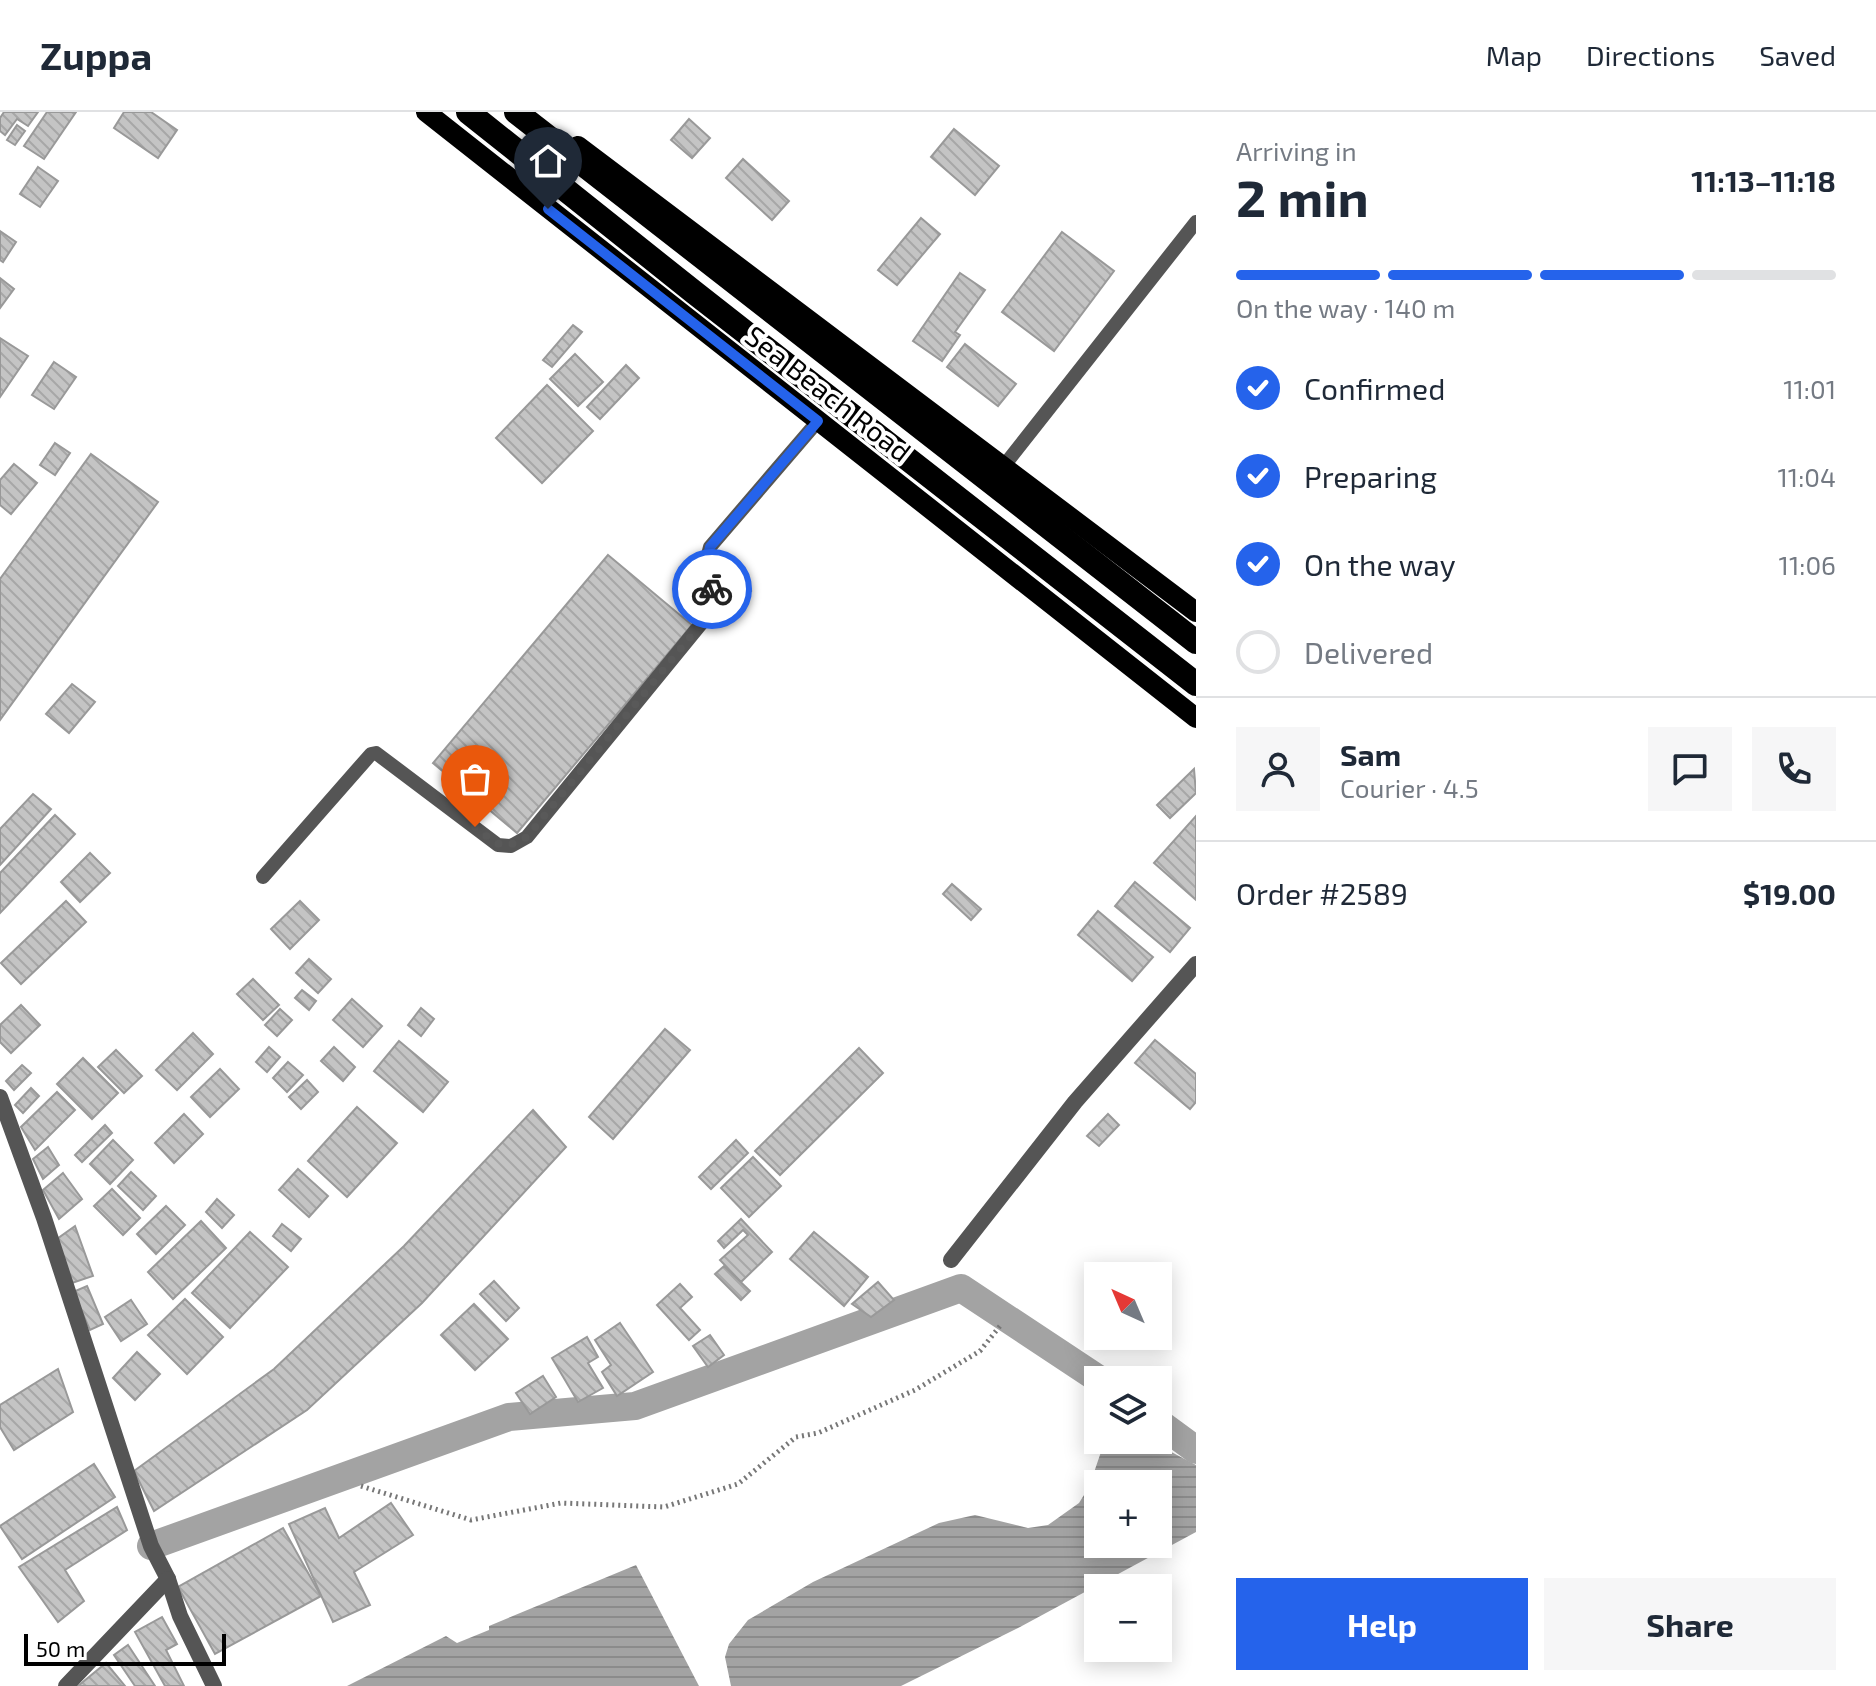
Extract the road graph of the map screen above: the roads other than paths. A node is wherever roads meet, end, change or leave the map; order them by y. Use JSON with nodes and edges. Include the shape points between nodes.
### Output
{"nodes":[{"id":1,"x":426,"y":112,"type":"edge"},
{"id":2,"x":468,"y":112,"type":"edge"},
{"id":3,"x":516,"y":112,"type":"edge"},
{"id":4,"x":533,"y":112,"type":"edge"},
{"id":5,"x":1196,"y":222,"type":"edge"},
{"id":6,"x":818,"y":421,"type":"junction"},
{"id":7,"x":1003,"y":467,"type":"junction"},
{"id":8,"x":1196,"y":612,"type":"edge"},
{"id":9,"x":1196,"y":642,"type":"edge"},
{"id":10,"x":1196,"y":684,"type":"edge"},
{"id":11,"x":1196,"y":718,"type":"edge"},
{"id":12,"x":263,"y":877,"type":"dead end"},
{"id":13,"x":1196,"y":964,"type":"edge"},
{"id":14,"x":0,"y":1097,"type":"edge"},
{"id":15,"x":951,"y":1260,"type":"dead end"},
{"id":16,"x":168,"y":1579,"type":"junction"},
{"id":17,"x":66,"y":1686,"type":"edge"},
{"id":18,"x":214,"y":1686,"type":"edge"}],
"edges":[{"from":1,"to":6,"type":"main road","name":"Sea Beach Road"},
{"from":2,"to":10,"type":"highway"},
{"from":3,"to":9,"type":"highway"},
{"from":4,"to":7,"type":"main road","name":"Sea Beach Road"},
{"from":5,"to":7,"type":"lane"},
{"from":6,"to":11,"type":"main road","name":"Sea Beach Road"},
{"from":6,"to":12,"type":"lane","via":[[710,547],[704,571],[715,598],[709,614],[527,837],[511,846],[498,845],[376,753]]},
{"from":7,"to":8,"type":"main road","name":"Sea Beach Road"},
{"from":13,"to":15,"type":"street","via":[[1075,1102]]},
{"from":14,"to":16,"type":"street","via":[[151,1546]]},
{"from":16,"to":17,"type":"street"},
{"from":16,"to":18,"type":"street"}]}
